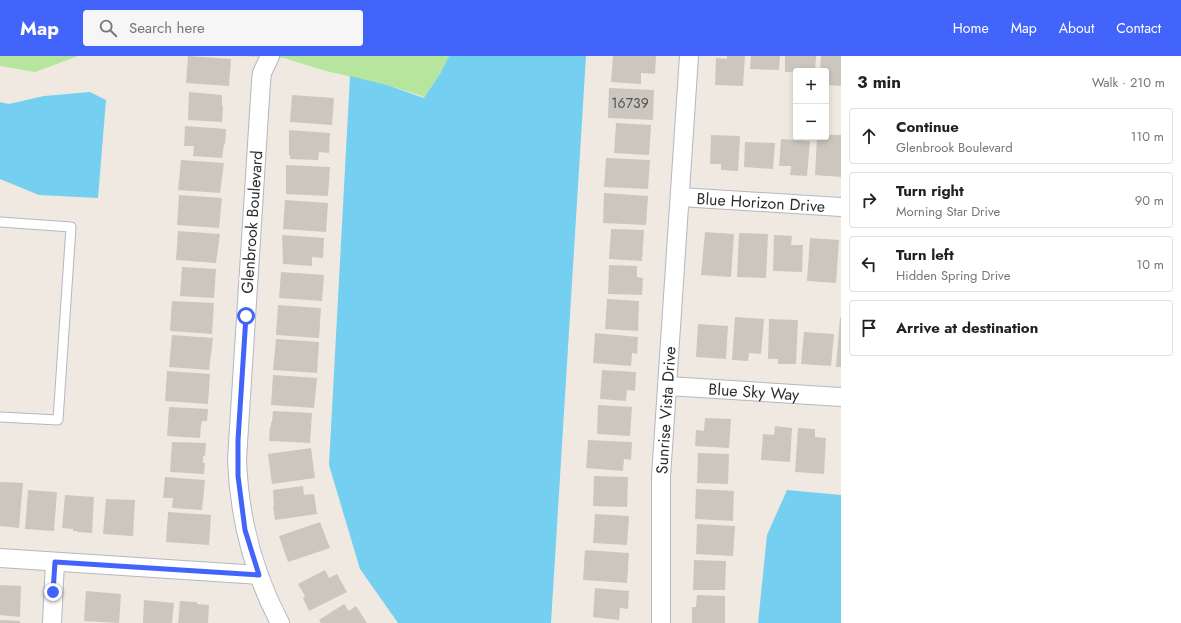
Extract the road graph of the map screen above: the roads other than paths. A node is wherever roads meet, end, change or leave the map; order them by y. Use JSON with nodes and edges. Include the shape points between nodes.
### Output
{"nodes":[{"id":1,"x":270,"y":56,"type":"edge"},
{"id":2,"x":689,"y":56,"type":"edge"},
{"id":3,"x":680,"y":197,"type":"junction"},
{"id":4,"x":841,"y":207,"type":"edge"},
{"id":5,"x":0,"y":222,"type":"edge"},
{"id":6,"x":668,"y":386,"type":"junction"},
{"id":7,"x":841,"y":397,"type":"edge"},
{"id":8,"x":0,"y":417,"type":"edge"},
{"id":9,"x":0,"y":558,"type":"edge"},
{"id":10,"x":55,"y":562,"type":"junction"},
{"id":11,"x":259,"y":575,"type":"junction"},
{"id":12,"x":52,"y":623,"type":"edge"},
{"id":13,"x":280,"y":623,"type":"edge"},
{"id":14,"x":661,"y":623,"type":"edge"}],
"edges":[{"from":1,"to":11,"type":"street","name":"Glenbrook Boulevard","via":[[261,82],[238,440],[242,512]]},
{"from":2,"to":3,"type":"street","name":"Sunrise Vista Drive"},
{"from":3,"to":4,"type":"street","name":"Blue Horizon Drive"},
{"from":3,"to":6,"type":"street","name":"Sunrise Vista Drive"},
{"from":5,"to":8,"type":"lane","via":[[71,227],[58,420]]},
{"from":6,"to":7,"type":"street","name":"Blue Sky Way"},
{"from":6,"to":14,"type":"street","name":"Sunrise Vista Drive","via":[[661,483]]},
{"from":9,"to":10,"type":"street"},
{"from":10,"to":11,"type":"street"},
{"from":10,"to":12,"type":"street"},
{"from":11,"to":13,"type":"street","name":"Glenbrook Boulevard"}]}
